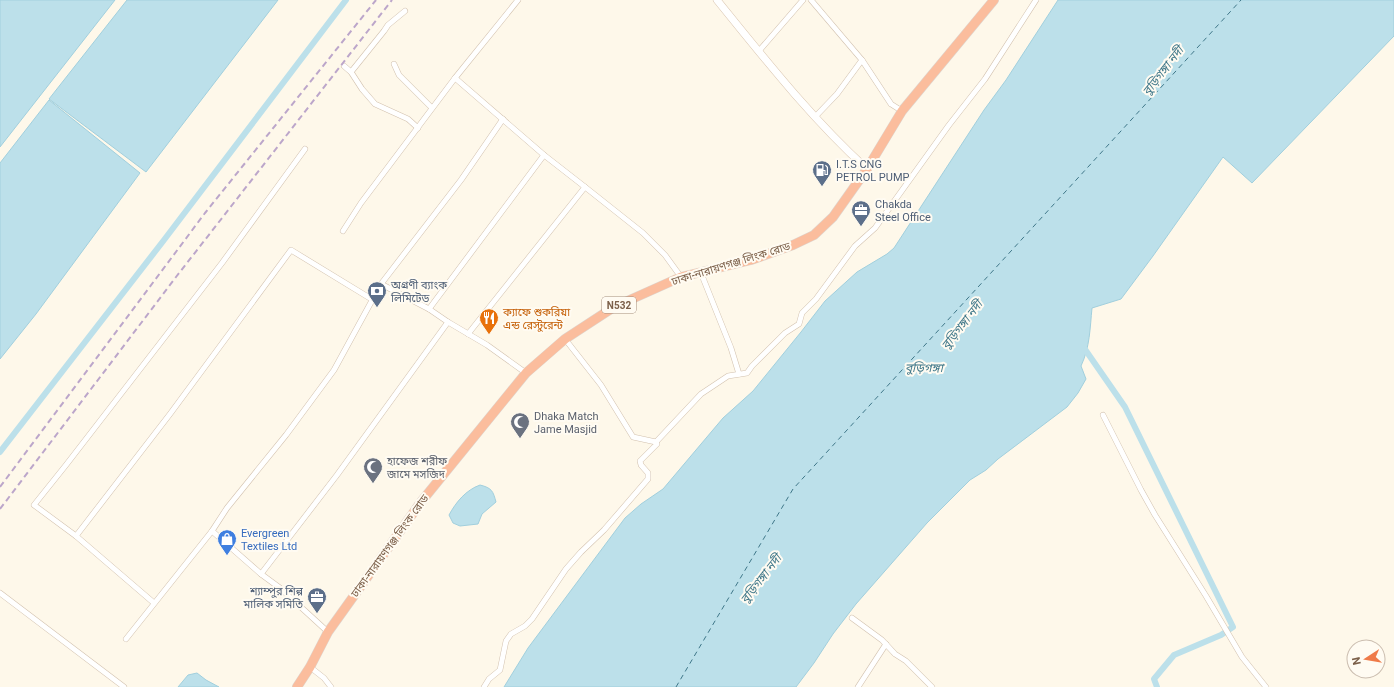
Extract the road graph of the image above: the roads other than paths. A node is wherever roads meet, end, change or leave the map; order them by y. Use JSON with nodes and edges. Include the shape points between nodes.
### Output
{"nodes":[{"id":1,"x":518,"y":0,"type":"edge"},
{"id":2,"x":717,"y":0,"type":"edge"},
{"id":3,"x":803,"y":0,"type":"edge"},
{"id":4,"x":811,"y":0,"type":"edge"},
{"id":5,"x":994,"y":0,"type":"edge"},
{"id":6,"x":1036,"y":0,"type":"edge"},
{"id":7,"x":405,"y":11,"type":"dead end"},
{"id":8,"x":759,"y":51,"type":"junction"},
{"id":9,"x":862,"y":60,"type":"junction"},
{"id":10,"x":394,"y":64,"type":"dead end"},
{"id":11,"x":344,"y":66,"type":"dead end"},
{"id":12,"x":350,"y":72,"type":"junction"},
{"id":13,"x":455,"y":78,"type":"junction"},
{"id":14,"x":432,"y":108,"type":"junction"},
{"id":15,"x":902,"y":111,"type":"junction"},
{"id":16,"x":815,"y":117,"type":"junction"},
{"id":17,"x":503,"y":119,"type":"junction"},
{"id":18,"x":418,"y":128,"type":"junction"},
{"id":19,"x":305,"y":149,"type":"dead end"},
{"id":20,"x":544,"y":155,"type":"junction"},
{"id":21,"x":867,"y":169,"type":"junction"},
{"id":22,"x":585,"y":187,"type":"junction"},
{"id":23,"x":343,"y":231,"type":"dead end"},
{"id":24,"x":701,"y":273,"type":"junction"},
{"id":25,"x":681,"y":278,"type":"junction"},
{"id":26,"x":380,"y":284,"type":"junction"},
{"id":27,"x":373,"y":300,"type":"junction"},
{"id":28,"x":429,"y":309,"type":"junction"},
{"id":29,"x":448,"y":322,"type":"junction"},
{"id":30,"x":468,"y":334,"type":"junction"},
{"id":31,"x":565,"y":339,"type":"junction"},
{"id":32,"x":526,"y":373,"type":"junction"},
{"id":33,"x":739,"y":374,"type":"junction"},
{"id":34,"x":1103,"y":415,"type":"dead end"},
{"id":35,"x":656,"y":442,"type":"junction"},
{"id":36,"x":212,"y":531,"type":"junction"},
{"id":37,"x":76,"y":536,"type":"junction"},
{"id":38,"x":261,"y":574,"type":"junction"},
{"id":39,"x":0,"y":593,"type":"edge"},
{"id":40,"x":154,"y":603,"type":"junction"},
{"id":41,"x":852,"y":618,"type":"dead end"},
{"id":42,"x":328,"y":632,"type":"junction"},
{"id":43,"x":126,"y":639,"type":"dead end"},
{"id":44,"x":886,"y":644,"type":"junction"},
{"id":45,"x":310,"y":667,"type":"junction"},
{"id":46,"x":124,"y":687,"type":"edge"},
{"id":47,"x":297,"y":687,"type":"edge"},
{"id":48,"x":331,"y":687,"type":"edge"},
{"id":49,"x":484,"y":687,"type":"edge"},
{"id":50,"x":858,"y":687,"type":"edge"},
{"id":51,"x":932,"y":687,"type":"edge"},
{"id":52,"x":1266,"y":687,"type":"edge"}],
"edges":[{"from":1,"to":13,"type":"street"},
{"from":2,"to":8,"type":"street"},
{"from":3,"to":8,"type":"street"},
{"from":4,"to":9,"type":"street"},
{"from":5,"to":15,"type":"highway","name":"ঢাকা-নারায়ণগঞ্জ লিংক রোড","number":"N532"},
{"from":6,"to":33,"type":"street","via":[[986,79],[949,125],[875,228],[855,246],[816,299],[802,313],[799,324],[785,332],[747,373]]},
{"from":7,"to":12,"type":"street","via":[[388,24]]},
{"from":8,"to":16,"type":"street"},
{"from":9,"to":15,"type":"street","via":[[891,104]]},
{"from":9,"to":16,"type":"street","via":[[837,94]]},
{"from":10,"to":14,"type":"street","via":[[399,75]]},
{"from":11,"to":12,"type":"street"},
{"from":12,"to":18,"type":"street","via":[[376,104],[408,119]]},
{"from":13,"to":14,"type":"street"},
{"from":13,"to":17,"type":"street"},
{"from":14,"to":18,"type":"street"},
{"from":15,"to":21,"type":"highway","name":"ঢাকা-নারায়ণগঞ্জ লিংক রোড","number":"N532"},
{"from":16,"to":21,"type":"street"},
{"from":17,"to":20,"type":"street"},
{"from":17,"to":26,"type":"street"},
{"from":18,"to":23,"type":"street"},
{"from":19,"to":37,"type":"street","via":[[222,263],[34,505]]},
{"from":20,"to":22,"type":"street"},
{"from":20,"to":28,"type":"street"},
{"from":21,"to":24,"type":"highway","name":"ঢাকা-নারায়ণগঞ্জ লিংক রোড","number":"N532","via":[[833,217],[814,235],[793,246]]},
{"from":22,"to":25,"type":"street","via":[[643,233],[665,255]]},
{"from":22,"to":30,"type":"street"},
{"from":24,"to":25,"type":"highway","name":"ঢাকা-নারায়ণগঞ্জ লিংক রোড","number":"N532"},
{"from":24,"to":33,"type":"street"},
{"from":25,"to":31,"type":"highway","name":"ঢাকা-নারায়ণগঞ্জ লিংক রোড","number":"N532","via":[[614,307]]},
{"from":26,"to":27,"type":"street"},
{"from":26,"to":28,"type":"street"},
{"from":27,"to":36,"type":"street","via":[[334,370]]},
{"from":27,"to":37,"type":"street","via":[[291,250]]},
{"from":28,"to":29,"type":"street"},
{"from":29,"to":30,"type":"street"},
{"from":29,"to":38,"type":"street","via":[[342,469]]},
{"from":30,"to":32,"type":"street"},
{"from":31,"to":32,"type":"highway","name":"ঢাকা-নারায়ণগঞ্জ লিংক রোড","number":"N532"},
{"from":31,"to":35,"type":"street","via":[[601,385],[633,437]]},
{"from":32,"to":42,"type":"highway","name":"ঢাকা-নারায়ণগঞ্জ লিংক রোড","number":"N532","via":[[421,502]]},
{"from":33,"to":35,"type":"street","via":[[728,376],[701,394]]},
{"from":34,"to":52,"type":"street","via":[[1141,490],[1242,657]]},
{"from":35,"to":49,"type":"street","via":[[657,444],[640,461],[648,473],[648,479],[609,525],[566,569],[532,619],[511,634],[506,641],[500,670]]},
{"from":36,"to":38,"type":"street"},
{"from":36,"to":40,"type":"street"},
{"from":37,"to":40,"type":"street"},
{"from":38,"to":42,"type":"street"},
{"from":39,"to":46,"type":"street"},
{"from":40,"to":43,"type":"street"},
{"from":41,"to":44,"type":"street"},
{"from":42,"to":45,"type":"highway","name":"ঢাকা-নারায়ণগঞ্জ লিংক রোড","number":"N532"},
{"from":44,"to":50,"type":"street"},
{"from":44,"to":51,"type":"street"},
{"from":45,"to":47,"type":"highway","name":"ঢাকা-নারায়ণগঞ্জ লিংক রোড","number":"N532"},
{"from":45,"to":48,"type":"street"}]}
